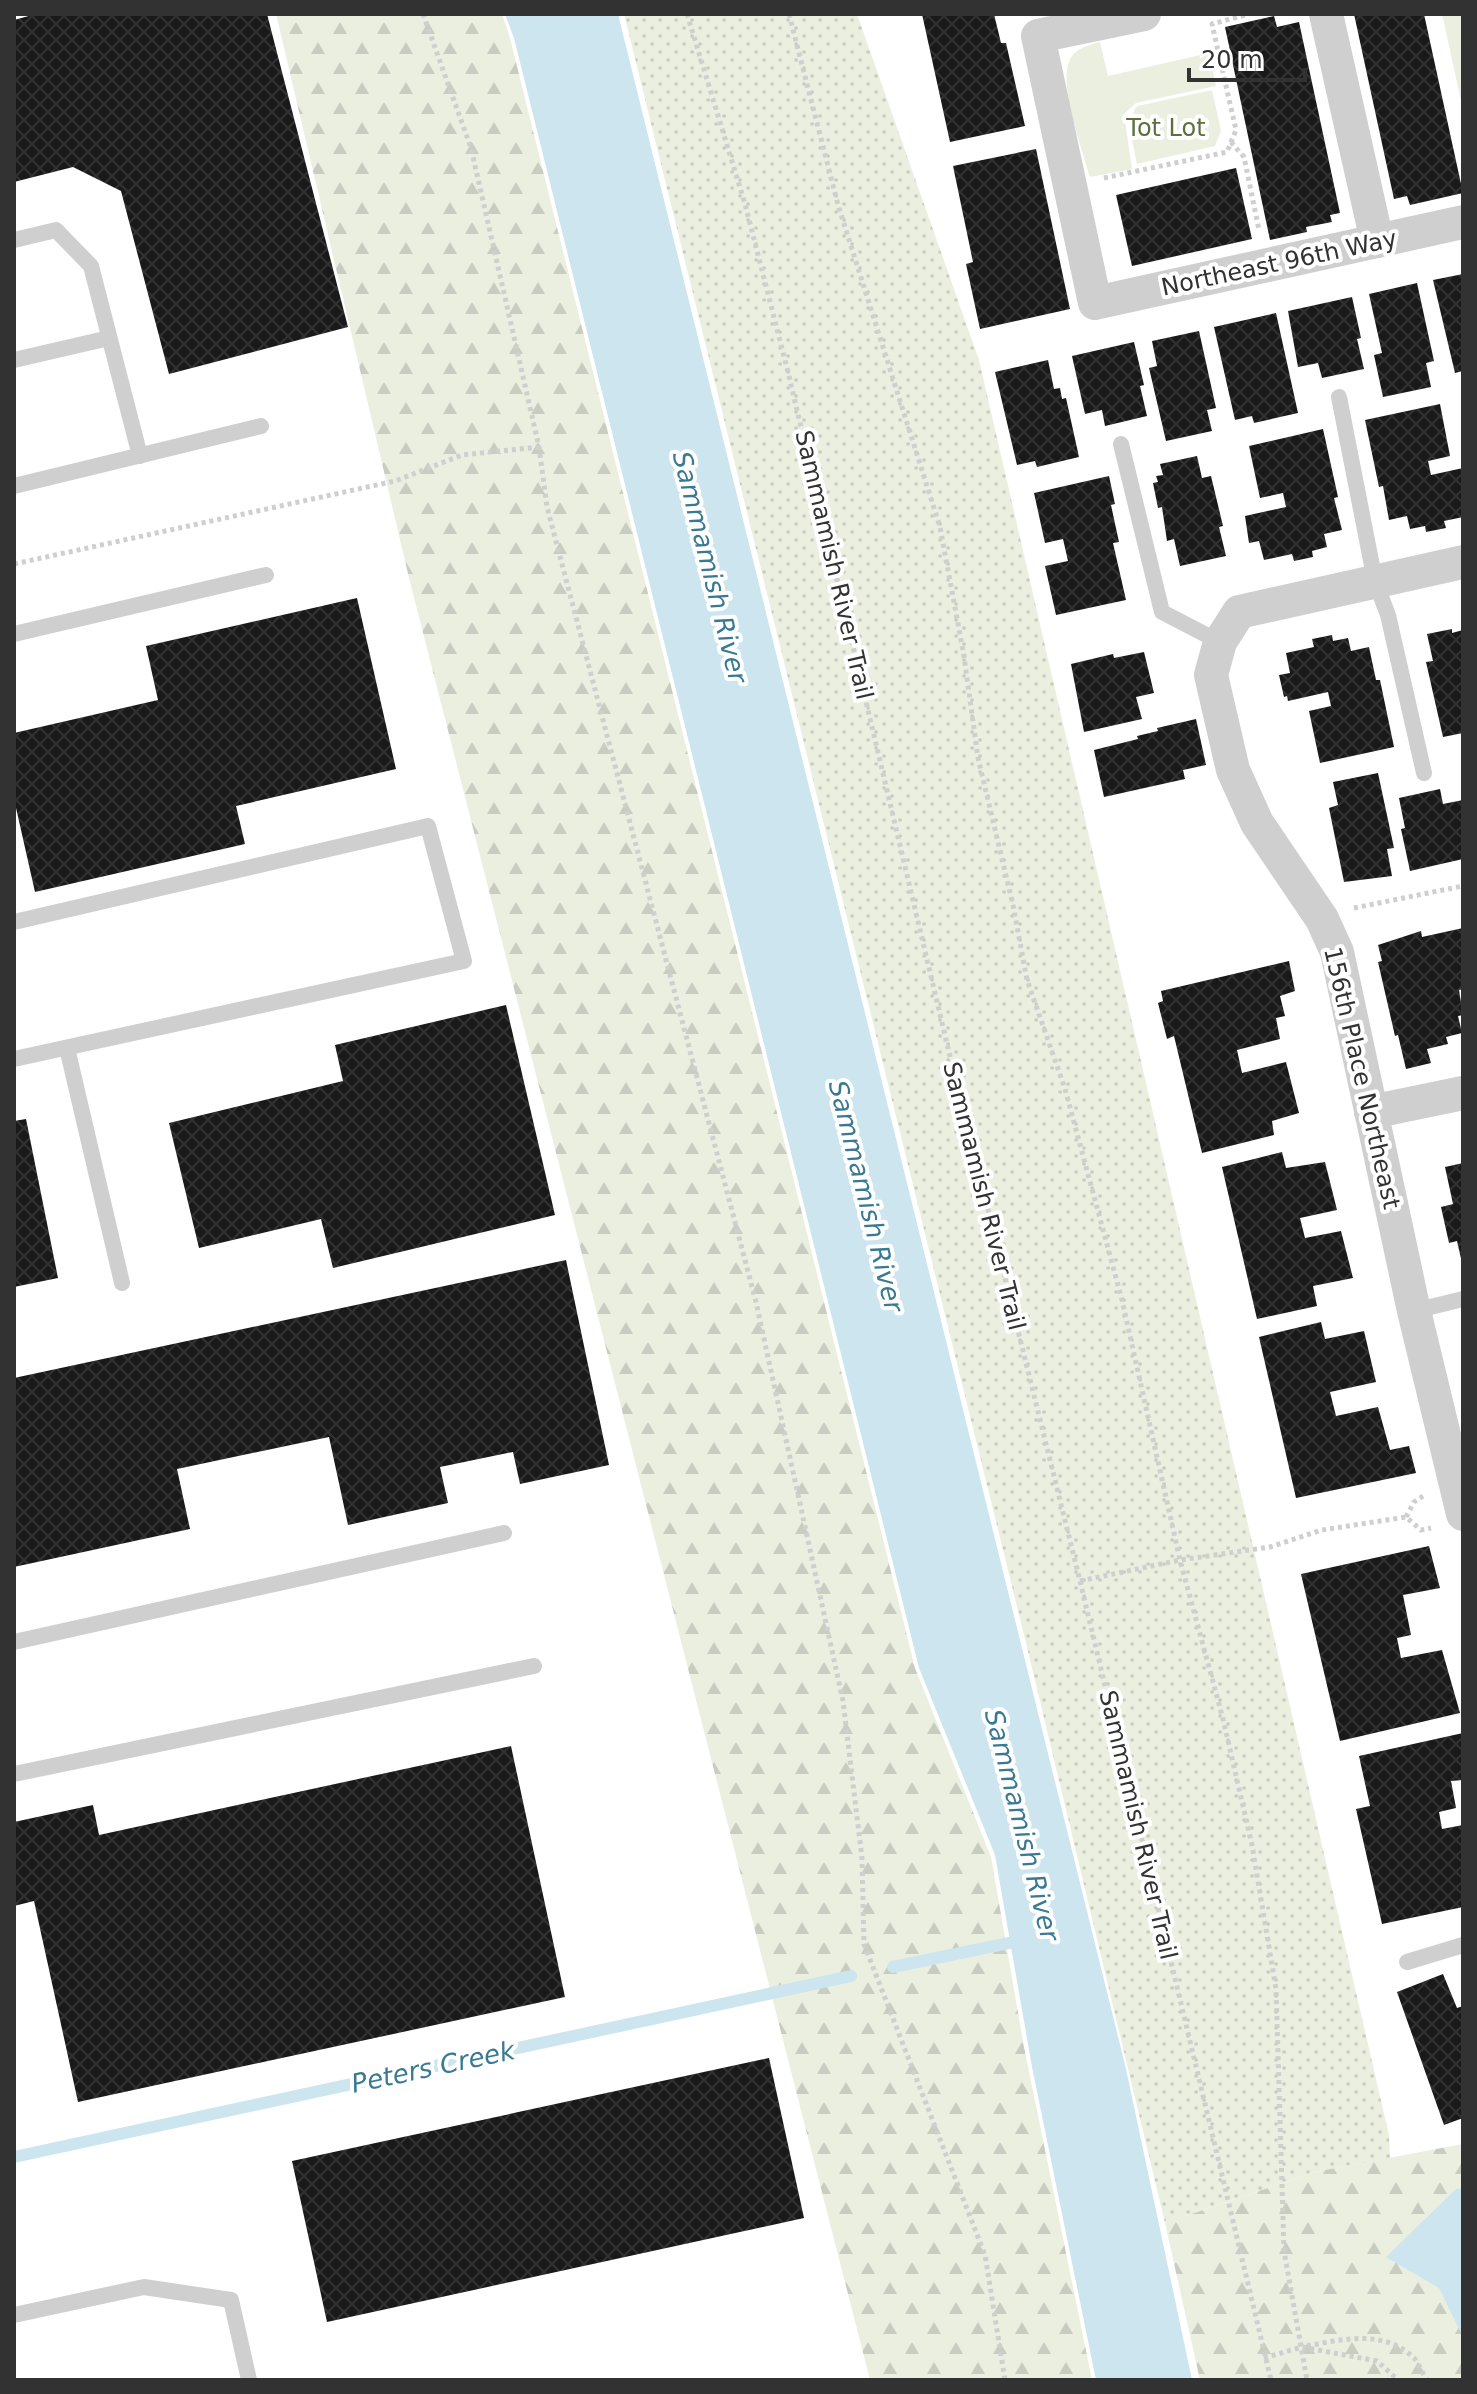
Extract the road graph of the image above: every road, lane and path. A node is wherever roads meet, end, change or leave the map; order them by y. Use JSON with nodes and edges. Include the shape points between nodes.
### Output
{"nodes":[{"id":1,"x":423,"y":14,"type":"edge"},
{"id":2,"x":687,"y":14,"type":"edge"},
{"id":3,"x":789,"y":14,"type":"edge"},
{"id":4,"x":1144,"y":14,"type":"edge"},
{"id":5,"x":1249,"y":14,"type":"edge"},
{"id":6,"x":1326,"y":14,"type":"edge"},
{"id":7,"x":1231,"y":142,"type":"junction"},
{"id":8,"x":1091,"y":181,"type":"dead end"},
{"id":9,"x":1463,"y":222,"type":"edge"},
{"id":10,"x":1260,"y":235,"type":"dead end"},
{"id":11,"x":14,"y":240,"type":"edge"},
{"id":12,"x":1377,"y":241,"type":"junction"},
{"id":13,"x":109,"y":338,"type":"junction"},
{"id":14,"x":14,"y":360,"type":"edge"},
{"id":15,"x":1339,"y":397,"type":"dead end"},
{"id":16,"x":261,"y":426,"type":"dead end"},
{"id":17,"x":1121,"y":444,"type":"dead end"},
{"id":18,"x":539,"y":447,"type":"junction"},
{"id":19,"x":140,"y":456,"type":"junction"},
{"id":20,"x":14,"y":486,"type":"edge"},
{"id":21,"x":1463,"y":562,"type":"edge"},
{"id":22,"x":14,"y":564,"type":"edge"},
{"id":23,"x":266,"y":575,"type":"dead end"},
{"id":24,"x":1375,"y":581,"type":"junction"},
{"id":25,"x":14,"y":634,"type":"edge"},
{"id":26,"x":1220,"y":642,"type":"junction"},
{"id":27,"x":1424,"y":773,"type":"dead end"},
{"id":28,"x":1463,"y":886,"type":"edge"},
{"id":29,"x":1343,"y":910,"type":"dead end"},
{"id":30,"x":14,"y":922,"type":"edge"},
{"id":31,"x":67,"y":1048,"type":"junction"},
{"id":32,"x":14,"y":1059,"type":"edge"},
{"id":33,"x":1463,"y":1093,"type":"edge"},
{"id":34,"x":1371,"y":1112,"type":"junction"},
{"id":35,"x":122,"y":1283,"type":"dead end"},
{"id":36,"x":1463,"y":1299,"type":"edge"},
{"id":37,"x":1414,"y":1311,"type":"junction"},
{"id":38,"x":1451,"y":1511,"type":"edge"},
{"id":39,"x":1406,"y":1517,"type":"junction"},
{"id":40,"x":504,"y":1533,"type":"dead end"},
{"id":41,"x":1180,"y":1560,"type":"junction"},
{"id":42,"x":1080,"y":1581,"type":"junction"},
{"id":43,"x":14,"y":1642,"type":"edge"},
{"id":44,"x":534,"y":1666,"type":"dead end"},
{"id":45,"x":14,"y":1774,"type":"edge"},
{"id":46,"x":1463,"y":1945,"type":"edge"},
{"id":47,"x":1407,"y":1962,"type":"dead end"},
{"id":48,"x":14,"y":2315,"type":"edge"},
{"id":49,"x":1302,"y":2347,"type":"junction"},
{"id":50,"x":1264,"y":2358,"type":"junction"},
{"id":51,"x":249,"y":2380,"type":"edge"},
{"id":52,"x":1005,"y":2380,"type":"edge"},
{"id":53,"x":1271,"y":2380,"type":"edge"},
{"id":54,"x":1307,"y":2380,"type":"edge"},
{"id":55,"x":1398,"y":2380,"type":"edge"},
{"id":56,"x":1427,"y":2380,"type":"edge"}],
"edges":[{"from":1,"to":18,"type":"path","via":[[471,148]]},
{"from":2,"to":42,"type":"path","name":"Sammamish River Trail","via":[[745,204],[788,372]]},
{"from":3,"to":41,"type":"path","via":[[838,205],[940,527],[978,758],[1027,980],[1065,1089],[1122,1300]]},
{"from":4,"to":12,"type":"street","name":"Northeast 96th Way","via":[[1038,36],[1095,303]]},
{"from":5,"to":7,"type":"path","via":[[1212,24],[1236,130]]},
{"from":6,"to":12,"type":"street"},
{"from":7,"to":8,"type":"path","via":[[1227,152]]},
{"from":7,"to":10,"type":"path","via":[[1244,157]]},
{"from":9,"to":12,"type":"street","name":"Northeast 96th Way"},
{"from":11,"to":13,"type":"lane","via":[[56,230],[91,266]]},
{"from":13,"to":14,"type":"lane"},
{"from":13,"to":19,"type":"lane"},
{"from":15,"to":24,"type":"lane"},
{"from":16,"to":19,"type":"lane"},
{"from":17,"to":26,"type":"lane","via":[[1162,612]]},
{"from":18,"to":22,"type":"path","via":[[462,455],[395,481]]},
{"from":18,"to":52,"type":"path","via":[[547,507],[588,672],[760,1318],[843,1701],[862,1858],[864,1944],[985,2255]]},
{"from":19,"to":20,"type":"lane"},
{"from":21,"to":24,"type":"street","name":"156th Place Northeast"},
{"from":23,"to":25,"type":"lane"},
{"from":24,"to":26,"type":"street","name":"156th Place Northeast","via":[[1239,612]]},
{"from":24,"to":27,"type":"lane","via":[[1388,615]]},
{"from":26,"to":34,"type":"street","name":"156th Place Northeast","via":[[1211,675],[1233,770],[1257,823],[1322,919],[1337,952]]},
{"from":28,"to":29,"type":"path"},
{"from":30,"to":31,"type":"lane","via":[[428,826],[464,961]]},
{"from":31,"to":32,"type":"lane"},
{"from":31,"to":35,"type":"lane"},
{"from":33,"to":34,"type":"street"},
{"from":34,"to":37,"type":"street","name":"156th Place Northeast"},
{"from":36,"to":37,"type":"lane"},
{"from":37,"to":38,"type":"street","name":"156th Place Northeast"},
{"from":38,"to":39,"type":"path","via":[[1421,1530]]},
{"from":38,"to":39,"type":"path","via":[[1422,1497]]},
{"from":39,"to":41,"type":"path","via":[[1322,1530],[1270,1547]]},
{"from":40,"to":43,"type":"lane"},
{"from":41,"to":42,"type":"path"},
{"from":41,"to":49,"type":"path","via":[[1252,1845],[1276,1989],[1284,2251]]},
{"from":42,"to":50,"type":"path","name":"Sammamish River Trail"},
{"from":44,"to":45,"type":"lane"},
{"from":46,"to":47,"type":"lane"},
{"from":48,"to":51,"type":"lane","via":[[144,2287],[231,2300]]},
{"from":49,"to":50,"type":"path"},
{"from":49,"to":54,"type":"path"},
{"from":49,"to":55,"type":"path","via":[[1377,2361]]},
{"from":49,"to":56,"type":"path","via":[[1349,2338],[1382,2339],[1414,2359]]},
{"from":50,"to":53,"type":"path","name":"Sammamish River Trail"}]}
